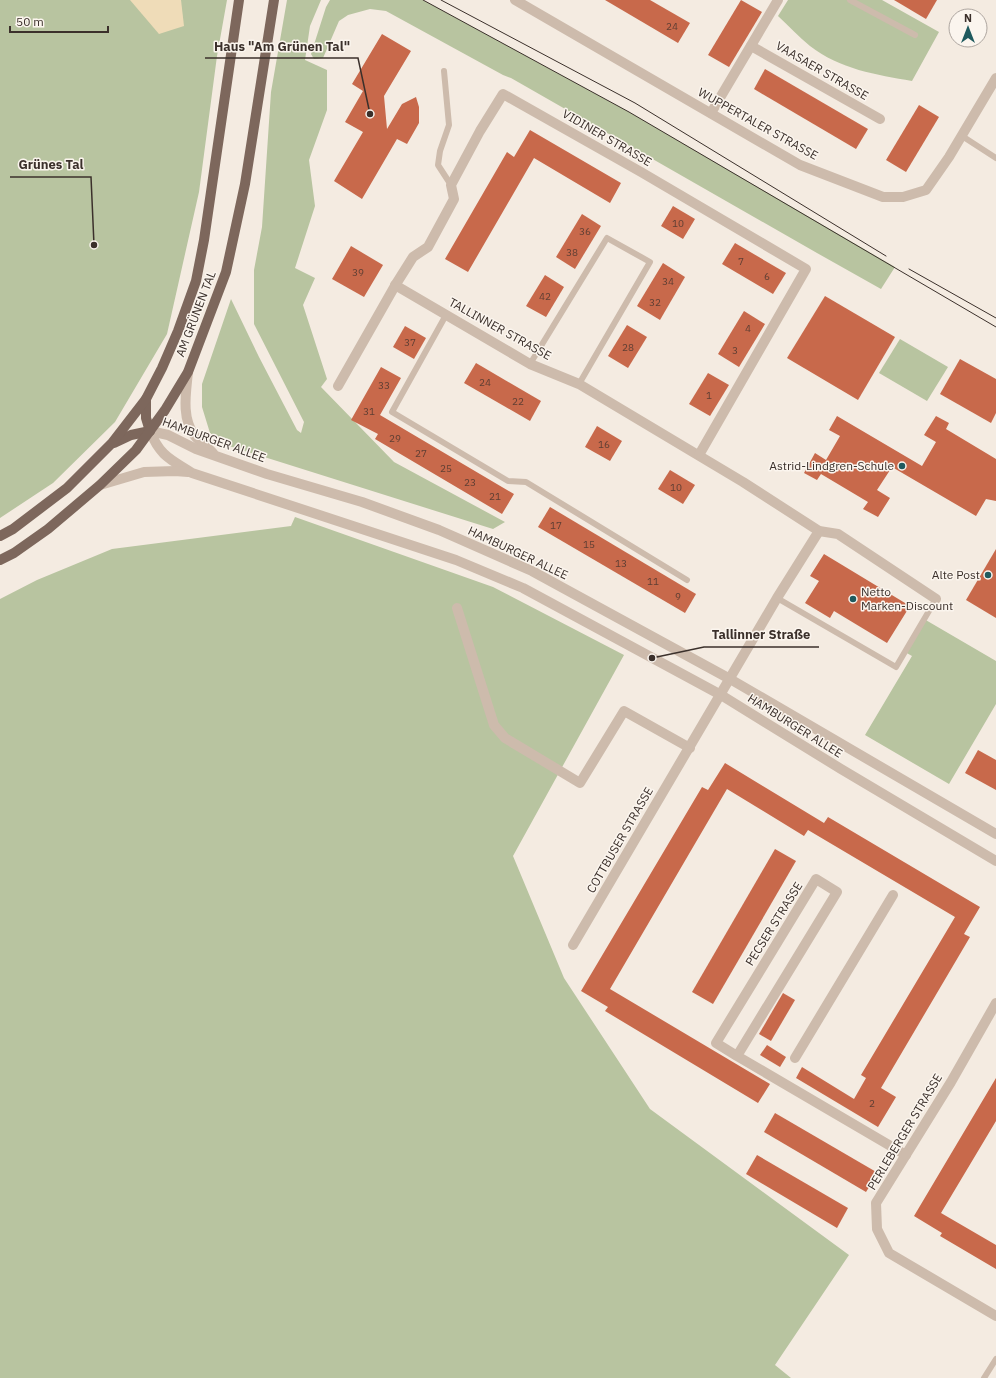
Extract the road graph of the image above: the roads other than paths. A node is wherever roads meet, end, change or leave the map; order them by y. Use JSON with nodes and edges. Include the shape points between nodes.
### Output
{"nodes":[{"id":1,"x":239,"y":0,"type":"edge"},
{"id":2,"x":274,"y":0,"type":"edge"},
{"id":3,"x":515,"y":0,"type":"edge"},
{"id":4,"x":778,"y":0,"type":"edge"},
{"id":5,"x":850,"y":0,"type":"edge"},
{"id":6,"x":915,"y":35,"type":"dead end"},
{"id":7,"x":751,"y":46,"type":"junction"},
{"id":8,"x":444,"y":71,"type":"dead end"},
{"id":9,"x":996,"y":78,"type":"edge"},
{"id":10,"x":711,"y":113,"type":"junction"},
{"id":11,"x":880,"y":119,"type":"dead end"},
{"id":12,"x":962,"y":136,"type":"junction"},
{"id":13,"x":996,"y":158,"type":"edge"},
{"id":14,"x":451,"y":185,"type":"junction"},
{"id":15,"x":395,"y":285,"type":"junction"},
{"id":16,"x":446,"y":315,"type":"junction"},
{"id":17,"x":530,"y":364,"type":"junction"},
{"id":18,"x":188,"y":372,"type":"junction"},
{"id":19,"x":579,"y":384,"type":"junction"},
{"id":20,"x":338,"y":386,"type":"dead end"},
{"id":21,"x":146,"y":399,"type":"junction"},
{"id":22,"x":150,"y":431,"type":"junction"},
{"id":23,"x":112,"y":444,"type":"junction"},
{"id":24,"x":699,"y":455,"type":"junction"},
{"id":25,"x":216,"y":456,"type":"junction"},
{"id":26,"x":192,"y":473,"type":"junction"},
{"id":27,"x":100,"y":486,"type":"junction"},
{"id":28,"x":819,"y":530,"type":"junction"},
{"id":29,"x":0,"y":536,"type":"edge"},
{"id":30,"x":0,"y":560,"type":"edge"},
{"id":31,"x":687,"y":580,"type":"dead end"},
{"id":32,"x":777,"y":598,"type":"junction"},
{"id":33,"x":936,"y":599,"type":"joint"},
{"id":34,"x":457,"y":608,"type":"dead end"},
{"id":35,"x":730,"y":679,"type":"junction"},
{"id":36,"x":721,"y":695,"type":"junction"},
{"id":37,"x":690,"y":748,"type":"junction"},
{"id":38,"x":996,"y":834,"type":"edge"},
{"id":39,"x":996,"y":861,"type":"edge"},
{"id":40,"x":893,"y":895,"type":"dead end"},
{"id":41,"x":573,"y":945,"type":"dead end"},
{"id":42,"x":996,"y":1003,"type":"edge"},
{"id":43,"x":737,"y":1056,"type":"junction"},
{"id":44,"x":795,"y":1058,"type":"dead end"},
{"id":45,"x":906,"y":1155,"type":"junction"},
{"id":46,"x":996,"y":1316,"type":"edge"},
{"id":47,"x":996,"y":1359,"type":"edge"},
{"id":48,"x":984,"y":1378,"type":"edge"}],
"edges":[{"from":1,"to":21,"type":"main road","name":"AM GRÜNEN TAL","via":[[196,281],[165,362]]},
{"from":2,"to":18,"type":"main road","name":"AM GRÜNEN TAL","via":[[245,184],[226,272]]},
{"from":3,"to":10,"type":"street","name":"WUPPERTALER STRASSE"},
{"from":4,"to":7,"type":"street"},
{"from":5,"to":6,"type":"lane"},
{"from":7,"to":10,"type":"street"},
{"from":7,"to":11,"type":"street","name":"VAASAER STRASSE"},
{"from":8,"to":14,"type":"lane","via":[[449,125],[438,165]]},
{"from":9,"to":12,"type":"street","name":"WUPPERTALER STRASSE"},
{"from":10,"to":12,"type":"street","name":"WUPPERTALER STRASSE","via":[[800,165],[883,197],[903,197],[926,190]]},
{"from":12,"to":13,"type":"lane"},
{"from":14,"to":15,"type":"street","name":"VIDINER STRASSE","via":[[454,199],[428,247],[413,257]]},
{"from":14,"to":24,"type":"street","name":"VIDINER STRASSE","via":[[503,94],[806,269]]},
{"from":15,"to":16,"type":"street","name":"TALLINNER STRASSE"},
{"from":15,"to":20,"type":"street","name":"VIDINER STRASSE"},
{"from":16,"to":17,"type":"street","name":"TALLINNER STRASSE"},
{"from":16,"to":31,"type":"lane","via":[[392,412],[508,481],[526,482]]},
{"from":17,"to":19,"type":"street","name":"TALLINNER STRASSE"},
{"from":17,"to":19,"type":"lane","via":[[607,238],[650,262]]},
{"from":18,"to":22,"type":"main road","name":"AM GRÜNEN TAL"},
{"from":18,"to":25,"type":"street","via":[[188,424],[194,435]]},
{"from":19,"to":24,"type":"street","name":"TALLINNER STRASSE"},
{"from":21,"to":22,"type":"main road","via":[[146,418]]},
{"from":21,"to":23,"type":"main road","name":"AM GRÜNEN TAL"},
{"from":22,"to":23,"type":"main road","via":[[132,435]]},
{"from":22,"to":25,"type":"street","name":"HAMBURGER ALLEE","via":[[168,435]]},
{"from":22,"to":26,"type":"street","name":"HAMBURGER ALLEE","via":[[156,445],[167,458]]},
{"from":22,"to":27,"type":"main road","name":"AM GRÜNEN TAL","via":[[136,450]]},
{"from":23,"to":29,"type":"main road","name":"AM GRÜNEN TAL","via":[[67,488]]},
{"from":24,"to":28,"type":"street","name":"TALLINNER STRASSE"},
{"from":25,"to":35,"type":"street","name":"HAMBURGER ALLEE","via":[[362,502],[439,530],[532,571]]},
{"from":26,"to":27,"type":"street","via":[[144,472]]},
{"from":26,"to":36,"type":"street","name":"HAMBURGER ALLEE","via":[[456,560],[523,588]]},
{"from":27,"to":30,"type":"main road","name":"AM GRÜNEN TAL","via":[[48,529]]},
{"from":28,"to":32,"type":"street"},
{"from":28,"to":33,"type":"street","name":"TALLINNER STRASSE","via":[[838,534]]},
{"from":32,"to":33,"type":"lane","via":[[896,667]]},
{"from":32,"to":35,"type":"street"},
{"from":34,"to":37,"type":"street","via":[[494,725],[505,738],[580,783],[624,711]]},
{"from":35,"to":36,"type":"street","name":"COTTBUSER STRASSE"},
{"from":35,"to":38,"type":"street","name":"HAMBURGER ALLEE"},
{"from":36,"to":37,"type":"street","name":"COTTBUSER STRASSE"},
{"from":36,"to":39,"type":"street","name":"HAMBURGER ALLEE"},
{"from":37,"to":41,"type":"street","name":"COTTBUSER STRASSE"},
{"from":40,"to":44,"type":"street"},
{"from":42,"to":45,"type":"street","name":"PERLEBERGER STRASSE"},
{"from":43,"to":43,"type":"street","name":"PECSER STRASSE","via":[[838,892],[816,879],[716,1043]]},
{"from":43,"to":45,"type":"street","name":"PECSER STRASSE"},
{"from":45,"to":46,"type":"street","name":"PERLEBERGER STRASSE","via":[[876,1203],[877,1229],[889,1253]]},
{"from":47,"to":48,"type":"lane"}]}
